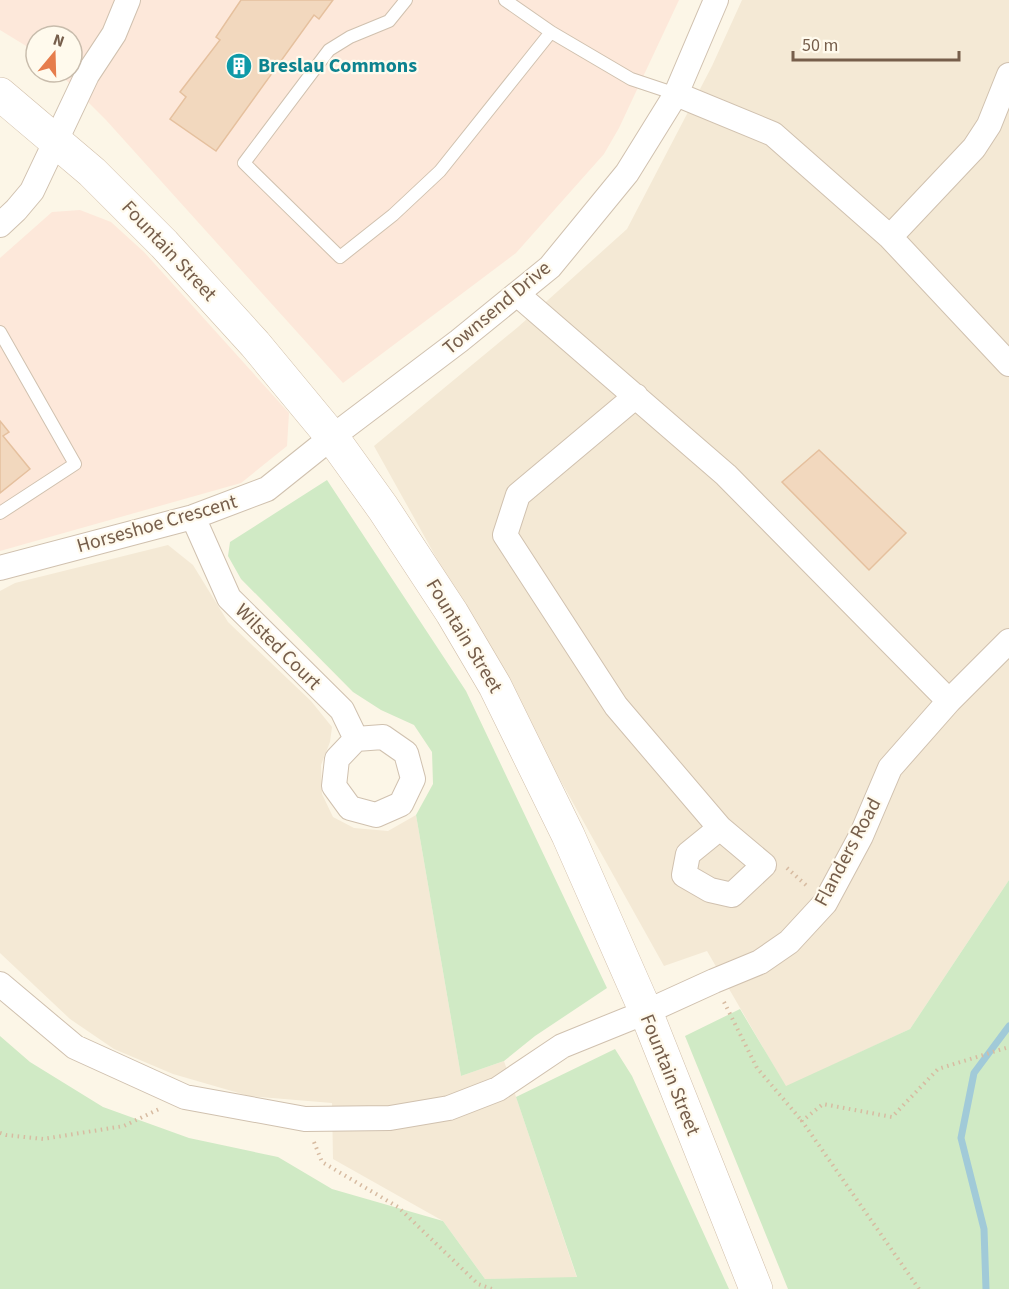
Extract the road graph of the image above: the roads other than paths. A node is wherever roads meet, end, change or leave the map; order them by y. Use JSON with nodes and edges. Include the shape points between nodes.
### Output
{"nodes":[{"id":1,"x":128,"y":0,"type":"edge"},
{"id":2,"x":405,"y":0,"type":"edge"},
{"id":3,"x":506,"y":0,"type":"edge"},
{"id":4,"x":716,"y":0,"type":"edge"},
{"id":5,"x":551,"y":32,"type":"junction"},
{"id":6,"x":1009,"y":75,"type":"edge"},
{"id":7,"x":0,"y":94,"type":"edge"},
{"id":8,"x":676,"y":94,"type":"junction"},
{"id":9,"x":56,"y":141,"type":"junction"},
{"id":10,"x":0,"y":225,"type":"edge"},
{"id":11,"x":890,"y":237,"type":"junction"},
{"id":12,"x":517,"y":294,"type":"junction"},
{"id":13,"x":0,"y":332,"type":"edge"},
{"id":14,"x":1009,"y":364,"type":"edge"},
{"id":15,"x":636,"y":396,"type":"junction"},
{"id":16,"x":332,"y":437,"type":"junction"},
{"id":17,"x":0,"y":513,"type":"edge"},
{"id":18,"x":193,"y":517,"type":"junction"},
{"id":19,"x":0,"y":568,"type":"edge"},
{"id":20,"x":1009,"y":641,"type":"edge"},
{"id":21,"x":949,"y":701,"type":"junction"},
{"id":22,"x":356,"y":740,"type":"dead end"},
{"id":23,"x":720,"y":828,"type":"junction"},
{"id":24,"x":0,"y":984,"type":"edge"},
{"id":25,"x":646,"y":1012,"type":"junction"},
{"id":26,"x":756,"y":1289,"type":"edge"}],
"edges":[{"from":1,"to":9,"type":"street"},
{"from":2,"to":5,"type":"lane","via":[[389,21],[329,50],[244,163],[340,257],[440,171]]},
{"from":3,"to":5,"type":"lane"},
{"from":4,"to":8,"type":"street","name":"Townsend Drive"},
{"from":5,"to":8,"type":"lane","via":[[631,79]]},
{"from":6,"to":11,"type":"street","via":[[989,125],[974,148]]},
{"from":7,"to":9,"type":"main road","name":"Fountain Street"},
{"from":8,"to":11,"type":"street","via":[[773,134]]},
{"from":8,"to":12,"type":"street","name":"Townsend Drive","via":[[627,173],[550,267]]},
{"from":9,"to":10,"type":"street","via":[[32,191]]},
{"from":9,"to":16,"type":"main road","name":"Fountain Street","via":[[164,244]]},
{"from":11,"to":14,"type":"street"},
{"from":12,"to":15,"type":"street"},
{"from":12,"to":16,"type":"street","name":"Townsend Drive"},
{"from":13,"to":17,"type":"lane","via":[[75,464]]},
{"from":15,"to":21,"type":"street","via":[[726,475]]},
{"from":15,"to":23,"type":"street","via":[[518,495],[505,536],[616,706]]},
{"from":16,"to":18,"type":"street","name":"Horseshoe Crescent","via":[[267,489]]},
{"from":16,"to":25,"type":"main road","name":"Fountain Street","via":[[446,603],[495,686],[568,835]]},
{"from":18,"to":19,"type":"street","name":"Horseshoe Crescent"},
{"from":18,"to":22,"type":"street","name":"Wilsted Court","via":[[229,598],[342,710]]},
{"from":20,"to":21,"type":"street","name":"Flanders Road"},
{"from":21,"to":25,"type":"street","name":"Flanders Road","via":[[890,768],[861,836],[825,903],[789,942],[760,962]]},
{"from":23,"to":23,"type":"street","via":[[764,865],[732,895],[710,890],[684,874],[688,854]]},
{"from":24,"to":25,"type":"street","via":[[75,1047],[185,1097],[305,1119],[390,1118],[449,1108],[498,1089],[562,1046]]},
{"from":25,"to":26,"type":"main road","name":"Fountain Street"}]}
